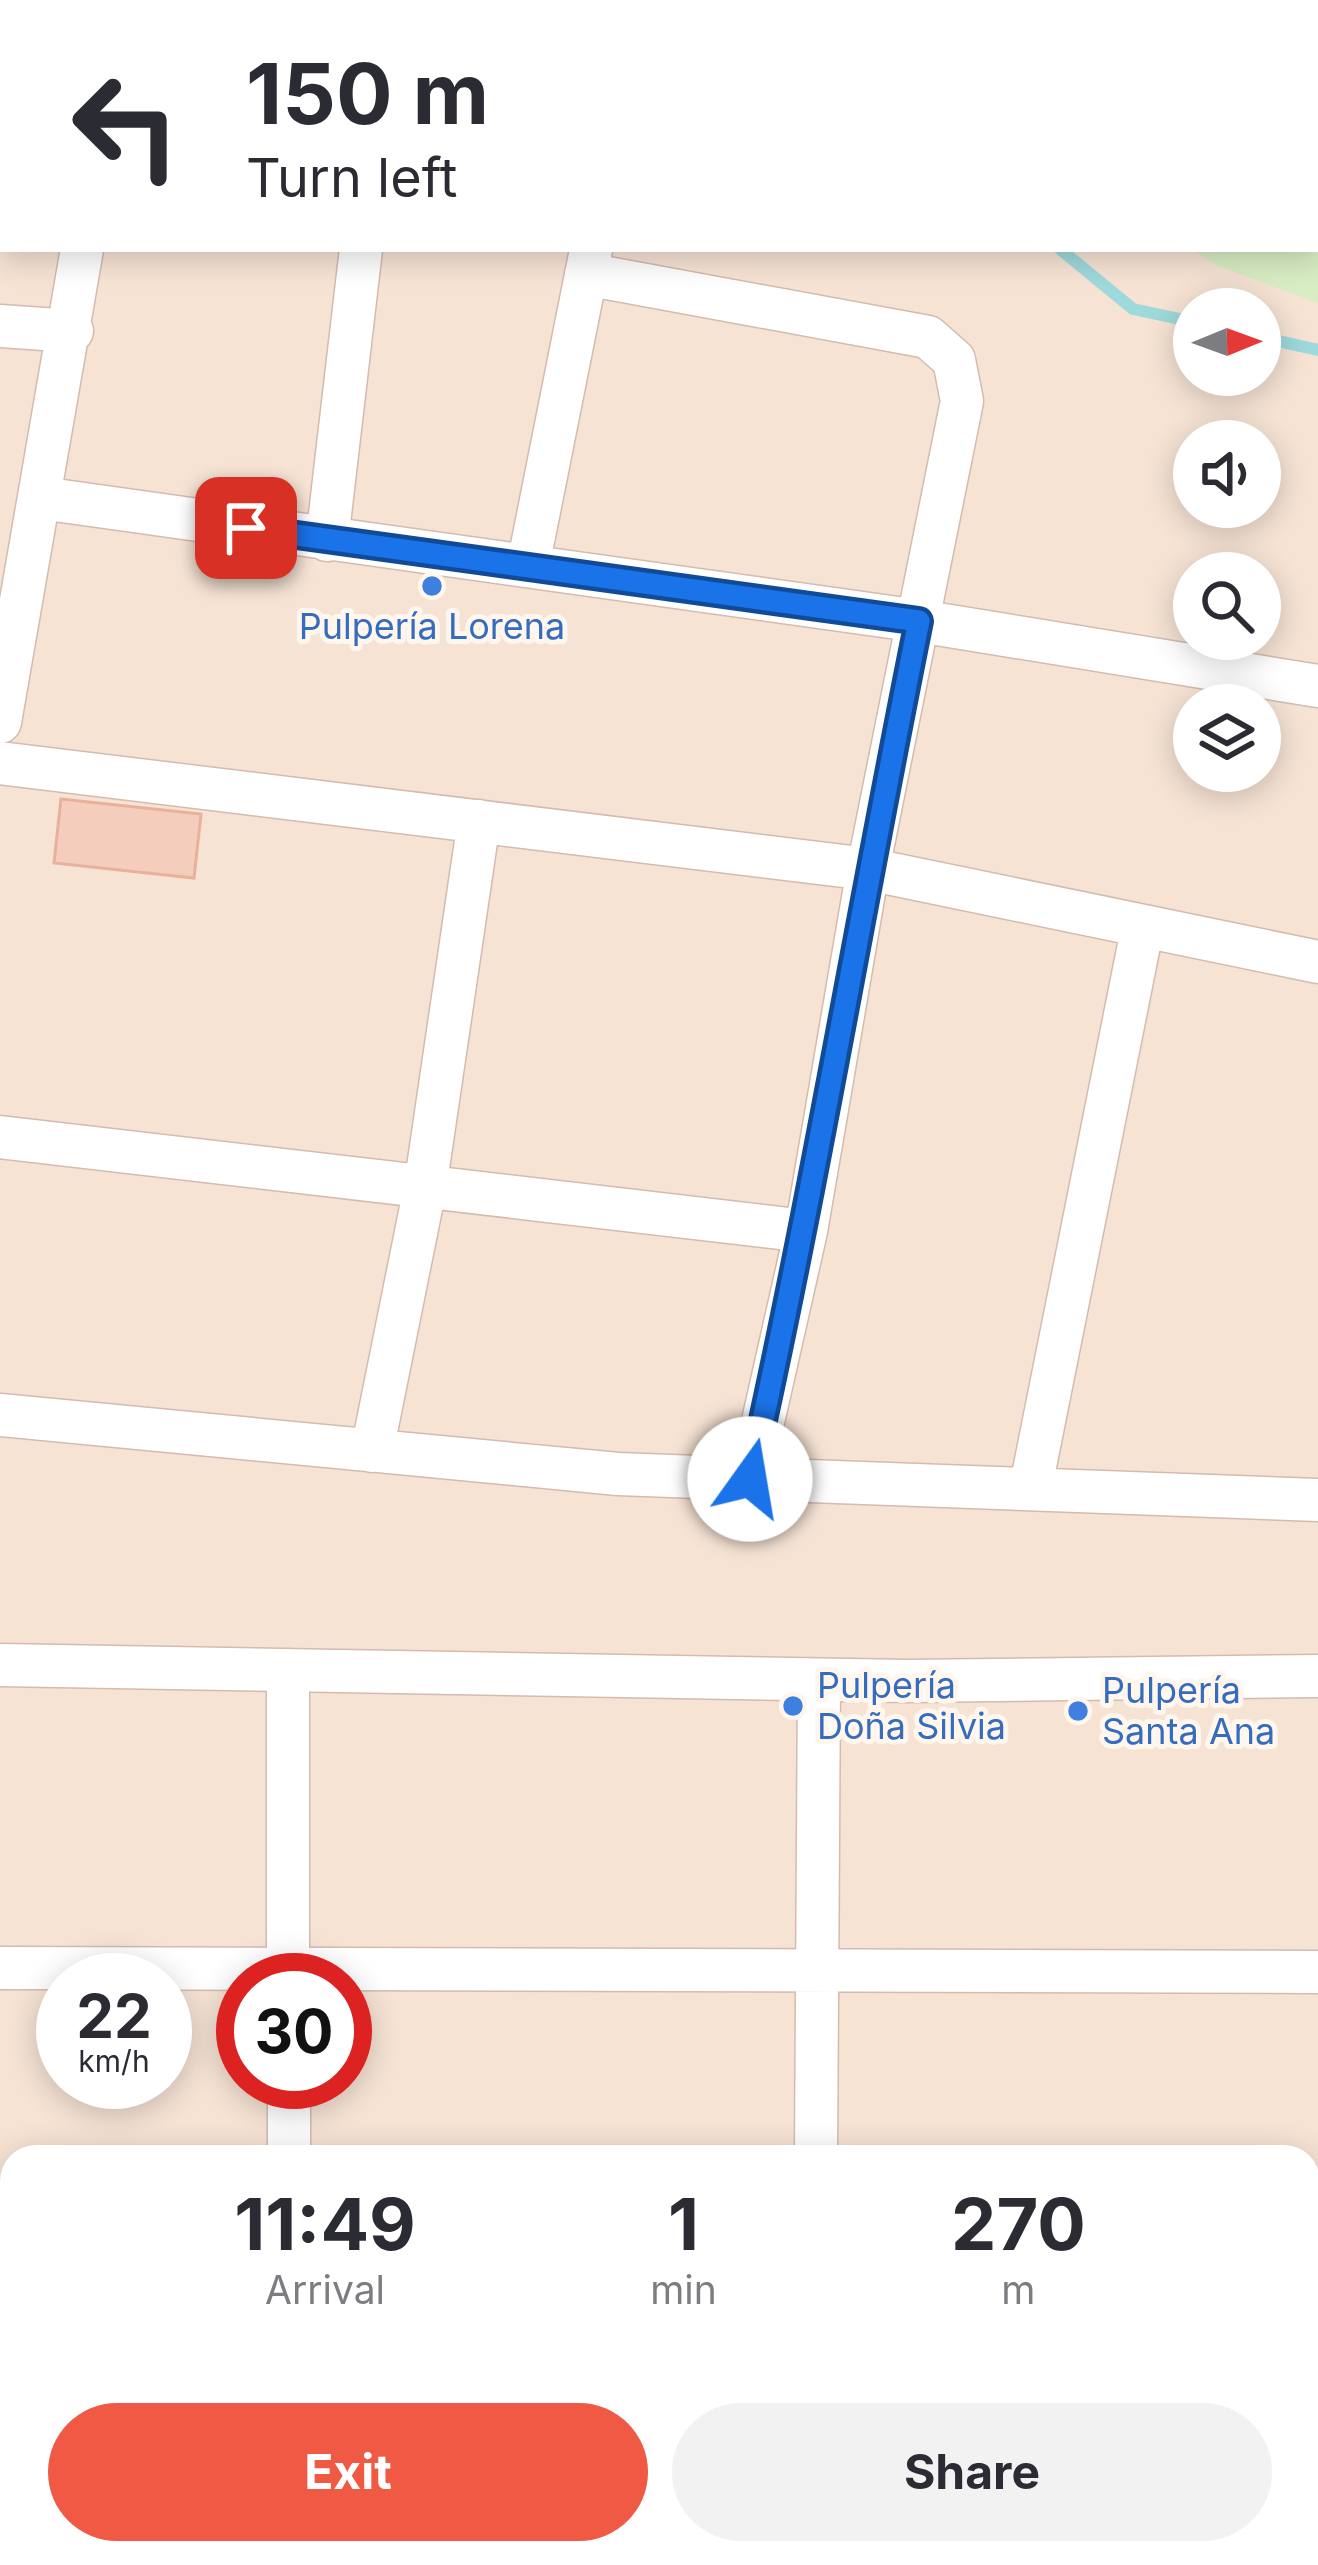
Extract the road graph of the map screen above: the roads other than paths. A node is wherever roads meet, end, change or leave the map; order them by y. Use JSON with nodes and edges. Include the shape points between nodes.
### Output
{"nodes":[{"id":1,"x":82,"y":252,"type":"edge"},
{"id":2,"x":361,"y":252,"type":"edge"},
{"id":3,"x":589,"y":261,"type":"edge"},
{"id":4,"x":0,"y":326,"type":"edge"},
{"id":5,"x":72,"y":331,"type":"junction"},
{"id":6,"x":41,"y":497,"type":"junction"},
{"id":7,"x":327,"y":540,"type":"junction"},
{"id":8,"x":528,"y":566,"type":"junction"},
{"id":9,"x":12,"y":591,"type":"edge"},
{"id":10,"x":919,"y":621,"type":"junction"},
{"id":11,"x":1318,"y":686,"type":"edge"},
{"id":12,"x":0,"y":722,"type":"edge"},
{"id":13,"x":0,"y":763,"type":"edge"},
{"id":14,"x":479,"y":820,"type":"junction"},
{"id":15,"x":868,"y":869,"type":"junction"},
{"id":16,"x":1142,"y":930,"type":"junction"},
{"id":17,"x":1318,"y":962,"type":"edge"},
{"id":18,"x":0,"y":1136,"type":"edge"},
{"id":19,"x":425,"y":1188,"type":"junction"},
{"id":20,"x":806,"y":1231,"type":"junction"},
{"id":21,"x":0,"y":1415,"type":"edge"},
{"id":22,"x":372,"y":1451,"type":"junction"},
{"id":23,"x":750,"y":1479,"type":"junction"},
{"id":24,"x":1031,"y":1486,"type":"junction"},
{"id":25,"x":1318,"y":1501,"type":"edge"},
{"id":26,"x":0,"y":1665,"type":"edge"},
{"id":27,"x":288,"y":1670,"type":"junction"},
{"id":28,"x":1318,"y":1676,"type":"edge"},
{"id":29,"x":819,"y":1680,"type":"junction"},
{"id":30,"x":288,"y":1953,"type":"edge"},
{"id":31,"x":0,"y":1968,"type":"edge"},
{"id":32,"x":817,"y":1970,"type":"junction"},
{"id":33,"x":216,"y":1972,"type":"edge"},
{"id":34,"x":1318,"y":1972,"type":"edge"},
{"id":35,"x":372,"y":1973,"type":"edge"},
{"id":36,"x":289,"y":2109,"type":"edge"},
{"id":37,"x":289,"y":2145,"type":"edge"},
{"id":38,"x":816,"y":2145,"type":"edge"}],
"edges":[{"from":1,"to":5,"type":"street"},
{"from":2,"to":7,"type":"street"},
{"from":3,"to":8,"type":"street"},
{"from":3,"to":10,"type":"street","via":[[928,337],[954,360],[962,401]]},
{"from":4,"to":5,"type":"street"},
{"from":5,"to":6,"type":"street"},
{"from":6,"to":7,"type":"street"},
{"from":6,"to":9,"type":"street"},
{"from":7,"to":8,"type":"street"},
{"from":8,"to":10,"type":"street"},
{"from":9,"to":12,"type":"street"},
{"from":10,"to":11,"type":"street"},
{"from":10,"to":15,"type":"street"},
{"from":13,"to":14,"type":"street"},
{"from":14,"to":15,"type":"street"},
{"from":14,"to":19,"type":"street"},
{"from":15,"to":16,"type":"street"},
{"from":15,"to":20,"type":"street"},
{"from":16,"to":17,"type":"street"},
{"from":16,"to":24,"type":"street"},
{"from":18,"to":19,"type":"street"},
{"from":19,"to":20,"type":"street"},
{"from":19,"to":22,"type":"street"},
{"from":20,"to":23,"type":"street"},
{"from":21,"to":22,"type":"street"},
{"from":22,"to":23,"type":"street"},
{"from":23,"to":24,"type":"street"},
{"from":24,"to":25,"type":"street"},
{"from":26,"to":27,"type":"street"},
{"from":27,"to":29,"type":"street"},
{"from":27,"to":30,"type":"street"},
{"from":28,"to":29,"type":"street"},
{"from":29,"to":32,"type":"street"},
{"from":31,"to":33,"type":"street"},
{"from":32,"to":34,"type":"street"},
{"from":32,"to":35,"type":"street"},
{"from":32,"to":38,"type":"street"},
{"from":36,"to":37,"type":"street"}]}
